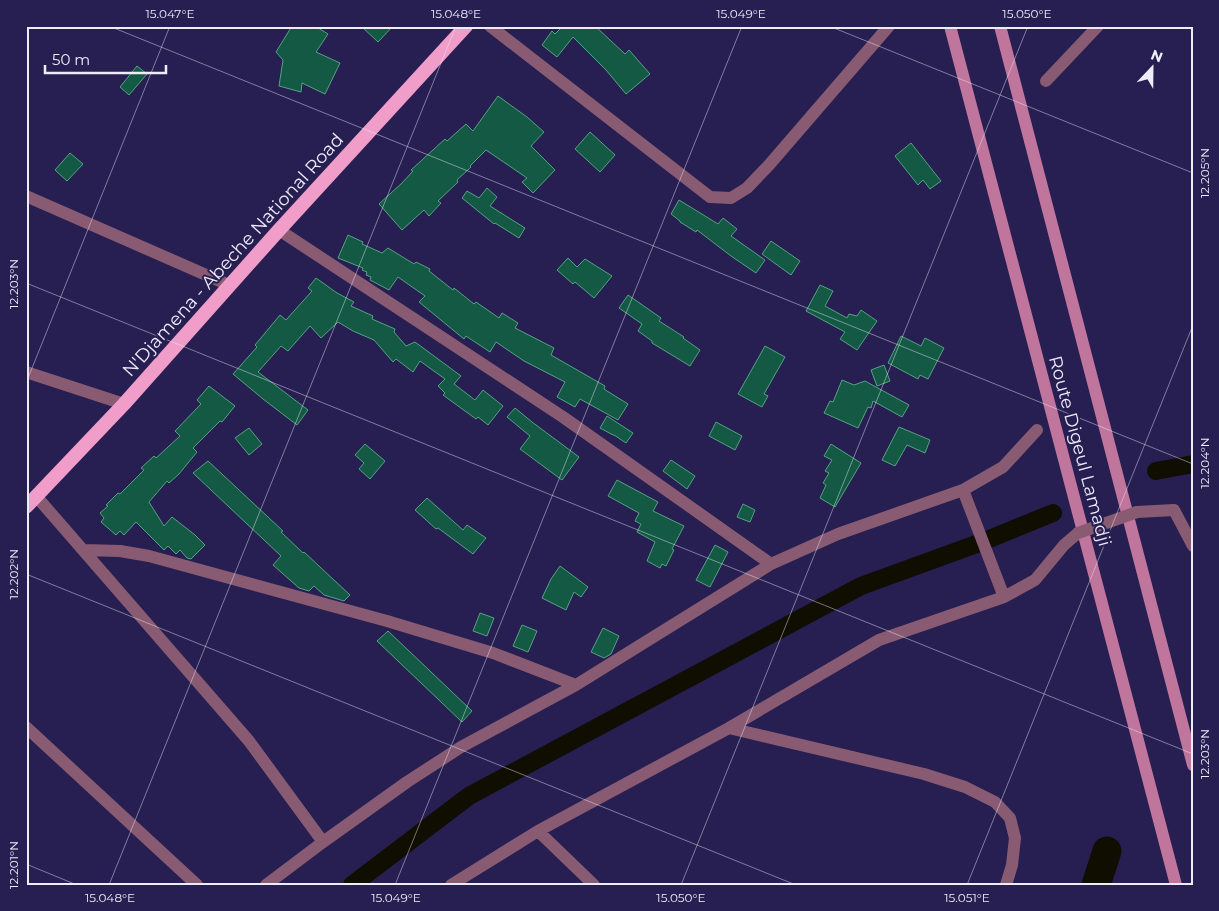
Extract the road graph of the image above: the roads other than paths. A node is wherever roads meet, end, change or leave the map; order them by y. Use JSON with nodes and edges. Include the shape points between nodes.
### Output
{"nodes":[{"id":1,"x":466,"y":26,"type":"edge"},
{"id":2,"x":490,"y":26,"type":"edge"},
{"id":3,"x":889,"y":26,"type":"edge"},
{"id":4,"x":950,"y":26,"type":"edge"},
{"id":5,"x":1000,"y":26,"type":"edge"},
{"id":6,"x":1098,"y":26,"type":"edge"},
{"id":7,"x":1046,"y":82,"type":"dead end"},
{"id":8,"x":26,"y":196,"type":"edge"},
{"id":9,"x":279,"y":230,"type":"junction"},
{"id":10,"x":230,"y":285,"type":"junction"},
{"id":11,"x":26,"y":372,"type":"edge"},
{"id":12,"x":124,"y":404,"type":"junction"},
{"id":13,"x":1037,"y":430,"type":"dead end"},
{"id":14,"x":962,"y":490,"type":"junction"},
{"id":15,"x":36,"y":496,"type":"junction"},
{"id":16,"x":26,"y":507,"type":"edge"},
{"id":17,"x":1193,"y":546,"type":"edge"},
{"id":18,"x":83,"y":550,"type":"junction"},
{"id":19,"x":771,"y":564,"type":"junction"},
{"id":20,"x":1004,"y":597,"type":"junction"},
{"id":21,"x":576,"y":685,"type":"junction"},
{"id":22,"x":26,"y":727,"type":"edge"},
{"id":23,"x":729,"y":728,"type":"junction"},
{"id":24,"x":1193,"y":765,"type":"edge"},
{"id":25,"x":538,"y":831,"type":"junction"},
{"id":26,"x":323,"y":842,"type":"junction"},
{"id":27,"x":197,"y":885,"type":"edge"},
{"id":28,"x":266,"y":885,"type":"edge"},
{"id":29,"x":451,"y":885,"type":"edge"},
{"id":30,"x":594,"y":885,"type":"edge"},
{"id":31,"x":1006,"y":885,"type":"edge"},
{"id":32,"x":1176,"y":885,"type":"edge"}],
"edges":[{"from":1,"to":9,"type":"highway","name":"N'Djamena - Abeche National Road"},
{"from":2,"to":3,"type":"street","via":[[710,197],[731,198],[747,188],[769,165]]},
{"from":4,"to":32,"type":"main road","name":"Route Digeul Lamadji"},
{"from":5,"to":24,"type":"main road","name":"Route Digeul Lamadji"},
{"from":6,"to":7,"type":"street"},
{"from":8,"to":10,"type":"street"},
{"from":9,"to":10,"type":"highway","name":"N'Djamena - Abeche National Road"},
{"from":9,"to":19,"type":"street","via":[[563,417]]},
{"from":10,"to":12,"type":"highway","name":"N'Djamena - Abeche National Road"},
{"from":11,"to":12,"type":"street"},
{"from":12,"to":15,"type":"highway","name":"N'Djamena - Abeche National Road"},
{"from":13,"to":14,"type":"street","via":[[1003,467]]},
{"from":14,"to":19,"type":"street","via":[[838,534]]},
{"from":14,"to":20,"type":"street"},
{"from":15,"to":16,"type":"highway","name":"N'Djamena - Abeche National Road"},
{"from":15,"to":18,"type":"street"},
{"from":17,"to":20,"type":"street","bridge":true,"via":[[1174,510],[1138,512],[1078,534],[1064,545],[1035,580]]},
{"from":18,"to":21,"type":"street","via":[[120,551],[206,571],[492,653]]},
{"from":18,"to":26,"type":"street","via":[[249,741]]},
{"from":19,"to":21,"type":"street"},
{"from":20,"to":23,"type":"street","via":[[879,640]]},
{"from":21,"to":26,"type":"street","via":[[461,747]]},
{"from":22,"to":27,"type":"street"},
{"from":23,"to":25,"type":"street"},
{"from":23,"to":31,"type":"street","via":[[924,774],[965,787],[995,802],[1010,818],[1015,838]]},
{"from":25,"to":29,"type":"street"},
{"from":25,"to":30,"type":"street"},
{"from":26,"to":28,"type":"street"}]}
